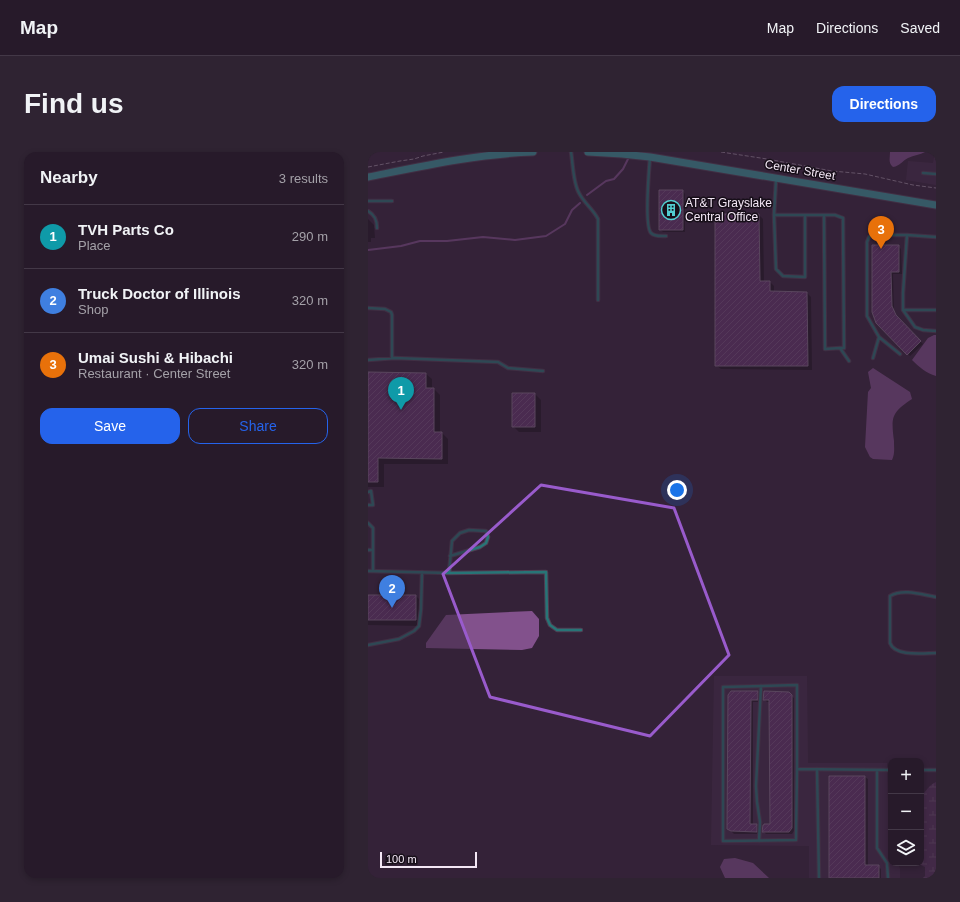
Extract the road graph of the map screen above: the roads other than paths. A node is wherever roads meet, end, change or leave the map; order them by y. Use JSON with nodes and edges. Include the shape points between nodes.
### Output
{"nodes":[{"id":1,"x":533,"y":152,"type":"edge"},
{"id":2,"x":572,"y":152,"type":"edge"},
{"id":3,"x":588,"y":152,"type":"edge"},
{"id":4,"x":650,"y":156,"type":"junction"},
{"id":5,"x":924,"y":173,"type":"dead end"},
{"id":6,"x":936,"y":174,"type":"edge"},
{"id":7,"x":368,"y":177,"type":"edge"},
{"id":8,"x":776,"y":177,"type":"junction"},
{"id":9,"x":368,"y":201,"type":"edge"},
{"id":10,"x":392,"y":201,"type":"dead end"},
{"id":11,"x":936,"y":205,"type":"edge"},
{"id":12,"x":368,"y":211,"type":"edge"},
{"id":13,"x":774,"y":215,"type":"junction"},
{"id":14,"x":805,"y":215,"type":"junction"},
{"id":15,"x":824,"y":215,"type":"junction"},
{"id":16,"x":377,"y":228,"type":"dead end"},
{"id":17,"x":908,"y":235,"type":"junction"},
{"id":18,"x":666,"y":236,"type":"dead end"},
{"id":19,"x":936,"y":237,"type":"edge"},
{"id":20,"x":598,"y":300,"type":"dead end"},
{"id":21,"x":368,"y":308,"type":"edge"},
{"id":22,"x":903,"y":310,"type":"junction"},
{"id":23,"x":936,"y":310,"type":"edge"},
{"id":24,"x":936,"y":330,"type":"edge"},
{"id":25,"x":879,"y":336,"type":"junction"},
{"id":26,"x":840,"y":348,"type":"junction"},
{"id":27,"x":900,"y":354,"type":"dead end"},
{"id":28,"x":392,"y":358,"type":"junction"},
{"id":29,"x":873,"y":358,"type":"dead end"},
{"id":30,"x":368,"y":360,"type":"edge"},
{"id":31,"x":850,"y":361,"type":"dead end"},
{"id":32,"x":543,"y":371,"type":"dead end"},
{"id":33,"x":368,"y":492,"type":"edge"},
{"id":34,"x":368,"y":505,"type":"edge"},
{"id":35,"x":368,"y":523,"type":"edge"},
{"id":36,"x":368,"y":550,"type":"edge"},
{"id":37,"x":373,"y":550,"type":"junction"},
{"id":38,"x":450,"y":556,"type":"junction"},
{"id":39,"x":368,"y":571,"type":"edge"},
{"id":40,"x":373,"y":571,"type":"junction"},
{"id":41,"x":422,"y":572,"type":"junction"},
{"id":42,"x":449,"y":573,"type":"junction"},
{"id":43,"x":936,"y":597,"type":"edge"},
{"id":44,"x":581,"y":630,"type":"dead end"},
{"id":45,"x":368,"y":645,"type":"edge"},
{"id":46,"x":936,"y":653,"type":"edge"},
{"id":47,"x":761,"y":686,"type":"junction"},
{"id":48,"x":797,"y":769,"type":"junction"},
{"id":49,"x":817,"y":769,"type":"junction"},
{"id":50,"x":877,"y":770,"type":"junction"},
{"id":51,"x":888,"y":770,"type":"edge"},
{"id":52,"x":924,"y":770,"type":"edge"},
{"id":53,"x":936,"y":770,"type":"edge"},
{"id":54,"x":759,"y":841,"type":"junction"},
{"id":55,"x":819,"y":878,"type":"edge"},
{"id":56,"x":888,"y":878,"type":"edge"}],
"edges":[{"from":1,"to":7,"type":"street","via":[[447,161]]},
{"from":2,"to":20,"type":"lane","via":[[575,183],[579,193],[598,219]]},
{"from":3,"to":4,"type":"street","name":"Center Street"},
{"from":4,"to":8,"type":"street","name":"Center Street"},
{"from":4,"to":18,"type":"lane","via":[[648,229],[656,236]]},
{"from":5,"to":6,"type":"lane"},
{"from":8,"to":11,"type":"street","name":"Center Street"},
{"from":8,"to":13,"type":"lane"},
{"from":9,"to":10,"type":"lane"},
{"from":12,"to":16,"type":"lane","via":[[375,218]]},
{"from":13,"to":14,"type":"lane"},
{"from":13,"to":14,"type":"lane","via":[[776,269],[783,276],[805,276]]},
{"from":14,"to":15,"type":"lane"},
{"from":15,"to":26,"type":"lane","via":[[825,348]]},
{"from":15,"to":26,"type":"lane","via":[[842,218],[844,348]]},
{"from":17,"to":19,"type":"lane"},
{"from":17,"to":22,"type":"lane"},
{"from":17,"to":25,"type":"lane","via":[[873,236],[869,237],[867,242],[867,316]]},
{"from":21,"to":28,"type":"lane","via":[[391,312]]},
{"from":22,"to":23,"type":"lane"},
{"from":22,"to":24,"type":"lane","via":[[915,327]]},
{"from":25,"to":27,"type":"lane"},
{"from":25,"to":29,"type":"lane"},
{"from":26,"to":31,"type":"lane"},
{"from":28,"to":30,"type":"lane"},
{"from":28,"to":32,"type":"lane","via":[[498,362],[508,368]]},
{"from":33,"to":34,"type":"lane","via":[[371,492],[373,505]]},
{"from":35,"to":37,"type":"lane","via":[[373,528]]},
{"from":36,"to":37,"type":"lane"},
{"from":37,"to":40,"type":"lane"},
{"from":38,"to":38,"type":"lane","via":[[452,541],[460,533],[469,530],[486,531],[486,543]]},
{"from":38,"to":42,"type":"lane"},
{"from":39,"to":40,"type":"lane"},
{"from":40,"to":41,"type":"lane"},
{"from":41,"to":42,"type":"lane"},
{"from":41,"to":45,"type":"lane","via":[[419,626],[399,639]]},
{"from":42,"to":44,"type":"lane","via":[[546,572],[547,618],[550,625],[557,630]]},
{"from":43,"to":46,"type":"lane","via":[[901,593],[890,596],[892,648],[906,653]]},
{"from":47,"to":48,"type":"lane","via":[[797,685]]},
{"from":47,"to":54,"type":"lane","via":[[756,786],[760,822]]},
{"from":47,"to":54,"type":"lane","via":[[723,687],[723,841]]},
{"from":48,"to":49,"type":"lane"},
{"from":48,"to":54,"type":"lane","via":[[796,840]]},
{"from":49,"to":50,"type":"lane"},
{"from":49,"to":55,"type":"lane"},
{"from":50,"to":51,"type":"lane"},
{"from":50,"to":56,"type":"lane","via":[[877,848],[887,863]]},
{"from":52,"to":53,"type":"lane"}]}
